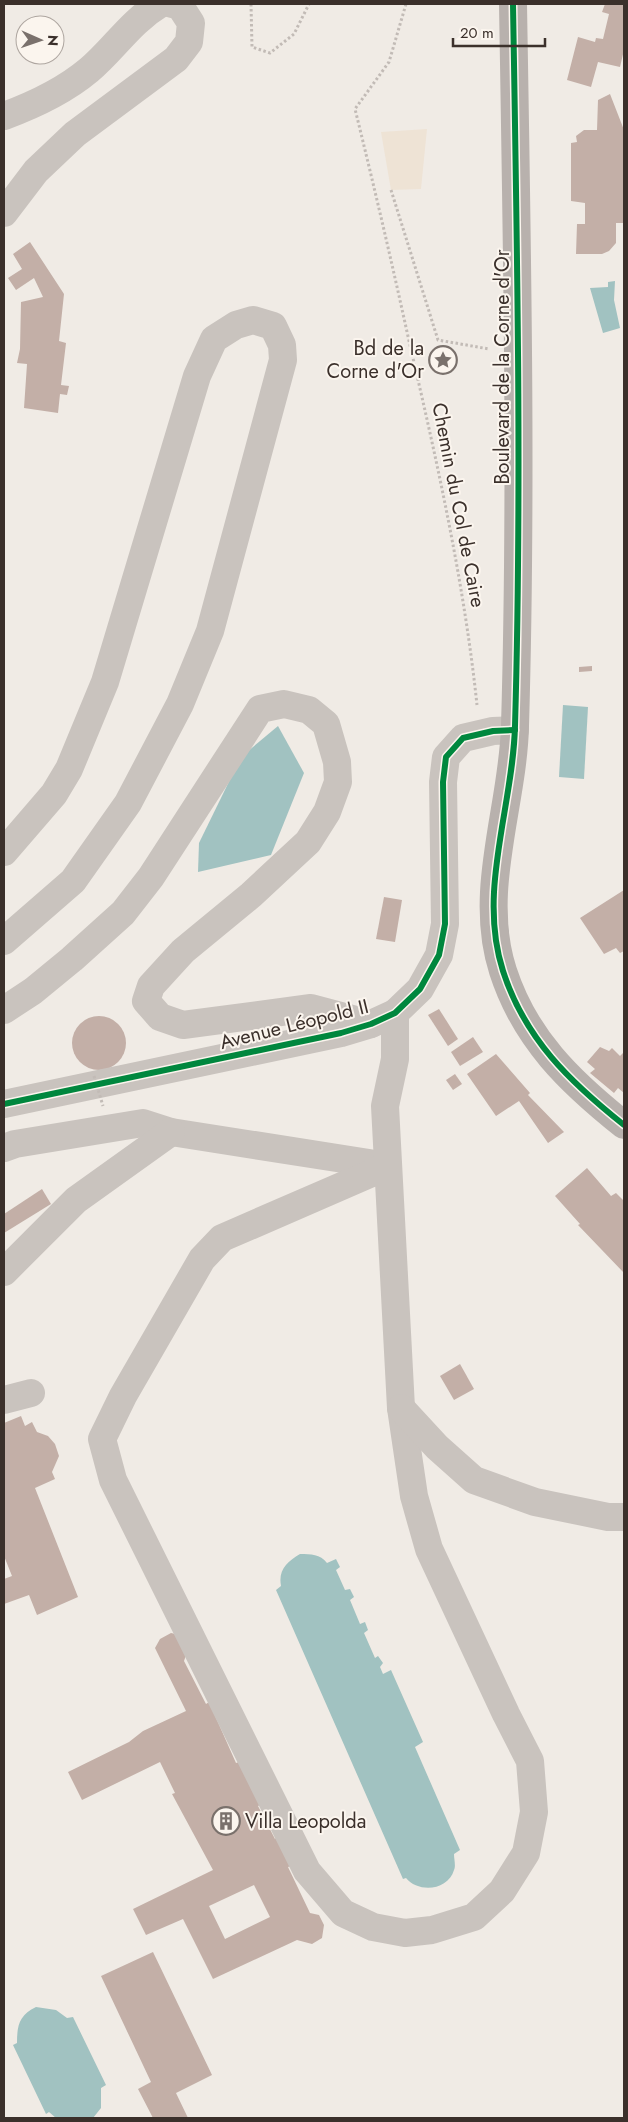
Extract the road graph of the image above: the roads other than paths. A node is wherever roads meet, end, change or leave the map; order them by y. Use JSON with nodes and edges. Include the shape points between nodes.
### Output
{"nodes":[{"id":1,"x":160,"y":4,"type":"edge"},
{"id":2,"x":172,"y":4,"type":"edge"},
{"id":3,"x":513,"y":4,"type":"edge"},
{"id":4,"x":4,"y":116,"type":"edge"},
{"id":5,"x":4,"y":213,"type":"edge"},
{"id":6,"x":515,"y":730,"type":"junction"},
{"id":7,"x":4,"y":852,"type":"edge"},
{"id":8,"x":4,"y":940,"type":"edge"},
{"id":9,"x":4,"y":1010,"type":"edge"},
{"id":10,"x":383,"y":1018,"type":"junction"},
{"id":11,"x":4,"y":1104,"type":"edge"},
{"id":12,"x":624,"y":1125,"type":"edge"},
{"id":13,"x":171,"y":1132,"type":"junction"},
{"id":14,"x":4,"y":1148,"type":"edge"},
{"id":15,"x":388,"y":1166,"type":"junction"},
{"id":16,"x":4,"y":1272,"type":"edge"},
{"id":17,"x":31,"y":1393,"type":"dead end"},
{"id":18,"x":4,"y":1400,"type":"edge"},
{"id":19,"x":401,"y":1408,"type":"junction"},
{"id":20,"x":624,"y":1517,"type":"edge"}],
"edges":[{"from":1,"to":4,"type":"street","via":[[147,12],[90,70],[47,99]]},
{"from":2,"to":5,"type":"street","via":[[180,6],[191,23],[189,42],[176,59],[75,134],[36,171]]},
{"from":3,"to":6,"type":"main road","name":"Boulevard de la Corne d'Or","via":[[520,436]]},
{"from":6,"to":10,"type":"street","name":"Avenue Léopold II","via":[[462,738],[446,757],[443,782],[445,924],[439,955],[420,990]]},
{"from":6,"to":12,"type":"main road","name":"Boulevard de la Corne d'Or","via":[[494,895],[495,935],[503,970],[534,1037],[561,1070]]},
{"from":7,"to":8,"type":"street","via":[[54,794],[93,716],[197,376],[214,339],[236,325],[253,320],[273,326],[282,345],[284,360],[210,631],[180,704],[128,803],[73,881]]},
{"from":9,"to":10,"type":"street","via":[[33,991],[123,913],[152,877],[260,709],[284,704],[309,710],[326,724],[338,762],[338,782],[327,812],[308,842],[183,951],[151,986],[146,1001],[160,1017],[183,1025],[311,1008]]},
{"from":10,"to":11,"type":"street","name":"Avenue Léopold II","via":[[341,1034]]},
{"from":10,"to":15,"type":"street","via":[[395,1059],[385,1106]]},
{"from":13,"to":14,"type":"street","via":[[143,1123]]},
{"from":13,"to":15,"type":"street"},
{"from":13,"to":16,"type":"street","via":[[76,1200]]},
{"from":15,"to":19,"type":"street"},
{"from":15,"to":19,"type":"street","via":[[222,1238],[202,1259],[122,1396],[102,1439],[113,1480],[308,1871],[343,1913],[373,1927],[405,1933],[432,1930],[474,1917],[502,1891],[526,1853],[534,1812],[530,1761],[428,1549],[414,1496]]},
{"from":17,"to":18,"type":"street"},
{"from":19,"to":20,"type":"street","via":[[474,1480],[535,1502],[608,1517]]}]}
